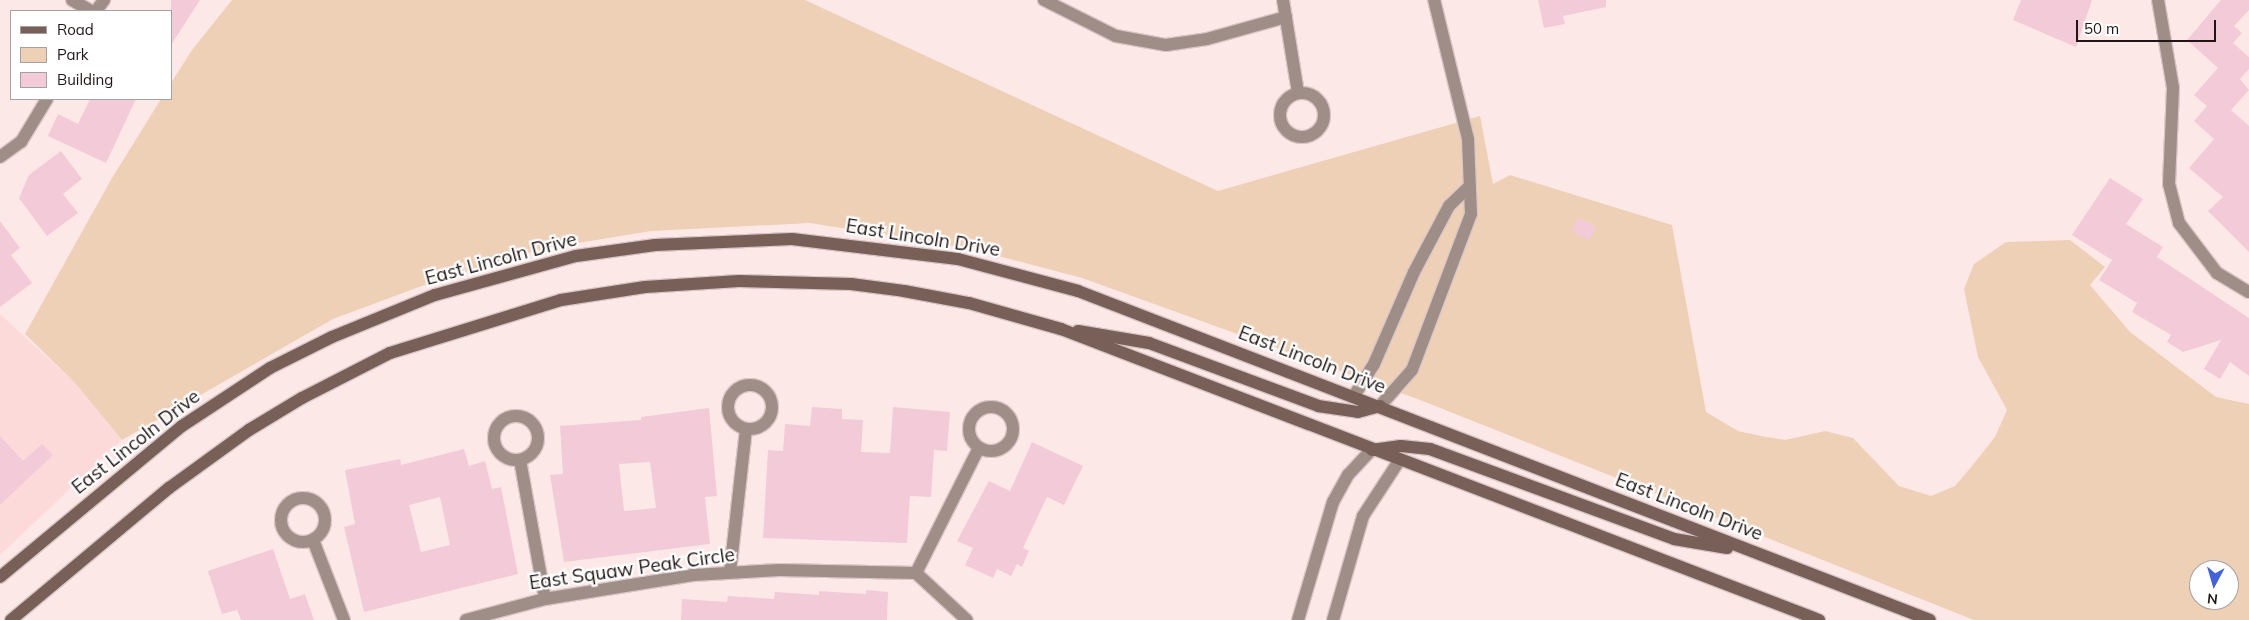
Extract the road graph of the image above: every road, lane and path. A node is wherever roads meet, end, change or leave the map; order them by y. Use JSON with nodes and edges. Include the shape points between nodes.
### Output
{"nodes":[{"id":1,"x":72,"y":0,"type":"edge"},
{"id":2,"x":1044,"y":0,"type":"edge"},
{"id":3,"x":1284,"y":0,"type":"edge"},
{"id":4,"x":1434,"y":0,"type":"edge"},
{"id":5,"x":2158,"y":0,"type":"edge"},
{"id":6,"x":89,"y":10,"type":"edge"},
{"id":7,"x":1286,"y":17,"type":"junction"},
{"id":8,"x":1298,"y":93,"type":"dead end"},
{"id":9,"x":46,"y":100,"type":"edge"},
{"id":10,"x":0,"y":157,"type":"edge"},
{"id":11,"x":1468,"y":187,"type":"junction"},
{"id":12,"x":2249,"y":292,"type":"edge"},
{"id":13,"x":1061,"y":329,"type":"junction"},
{"id":14,"x":1354,"y":396,"type":"junction"},
{"id":15,"x":1380,"y":406,"type":"junction"},
{"id":16,"x":746,"y":429,"type":"dead end"},
{"id":17,"x":979,"y":448,"type":"dead end"},
{"id":18,"x":1370,"y":451,"type":"junction"},
{"id":19,"x":520,"y":460,"type":"dead end"},
{"id":20,"x":1400,"y":461,"type":"junction"},
{"id":21,"x":313,"y":540,"type":"dead end"},
{"id":22,"x":1752,"y":551,"type":"junction"},
{"id":23,"x":730,"y":572,"type":"junction"},
{"id":24,"x":916,"y":573,"type":"junction"},
{"id":25,"x":0,"y":576,"type":"edge"},
{"id":26,"x":545,"y":599,"type":"junction"},
{"id":27,"x":11,"y":620,"type":"edge"},
{"id":28,"x":344,"y":620,"type":"edge"},
{"id":29,"x":466,"y":620,"type":"edge"},
{"id":30,"x":967,"y":620,"type":"edge"},
{"id":31,"x":1298,"y":620,"type":"edge"},
{"id":32,"x":1333,"y":620,"type":"edge"},
{"id":33,"x":1819,"y":620,"type":"edge"},
{"id":34,"x":1930,"y":620,"type":"edge"}],
"edges":[{"from":1,"to":6,"type":"street"},
{"from":2,"to":7,"type":"street","via":[[1116,36],[1166,45],[1206,39]]},
{"from":3,"to":7,"type":"street"},
{"from":4,"to":11,"type":"street","via":[[1468,139]]},
{"from":5,"to":12,"type":"street","via":[[2173,88],[2169,184],[2179,223],[2217,274]]},
{"from":7,"to":8,"type":"street"},
{"from":9,"to":10,"type":"street","via":[[21,142]]},
{"from":11,"to":14,"type":"street","via":[[1449,206],[1414,272],[1374,364]]},
{"from":11,"to":15,"type":"street","via":[[1471,214],[1449,280],[1412,370]]},
{"from":13,"to":15,"type":"main road","via":[[1120,335],[1318,406],[1358,412]]},
{"from":13,"to":18,"type":"main road"},
{"from":13,"to":27,"type":"main road","via":[[969,303],[843,284],[739,281],[674,285],[552,303],[390,353],[302,398],[169,488]]},
{"from":14,"to":15,"type":"main road","name":"East Lincoln Drive"},
{"from":14,"to":25,"type":"main road","name":"East Lincoln Drive","via":[[1078,291],[958,259],[860,244],[740,239],[655,245],[576,256],[435,295],[270,368],[182,426]]},
{"from":15,"to":22,"type":"main road","name":"East Lincoln Drive"},
{"from":16,"to":23,"type":"street"},
{"from":17,"to":24,"type":"street"},
{"from":18,"to":20,"type":"main road"},
{"from":18,"to":22,"type":"main road","via":[[1400,446],[1430,449],[1674,539]]},
{"from":18,"to":31,"type":"street","via":[[1348,475],[1333,502]]},
{"from":19,"to":26,"type":"street"},
{"from":20,"to":32,"type":"street","via":[[1363,516]]},
{"from":20,"to":33,"type":"main road"},
{"from":21,"to":28,"type":"street"},
{"from":22,"to":34,"type":"main road","name":"East Lincoln Drive"},
{"from":23,"to":24,"type":"street","name":"East Squaw Peak Circle"},
{"from":23,"to":26,"type":"street","name":"East Squaw Peak Circle"},
{"from":24,"to":30,"type":"street"},
{"from":26,"to":29,"type":"street","name":"East Squaw Peak Circle"}]}
